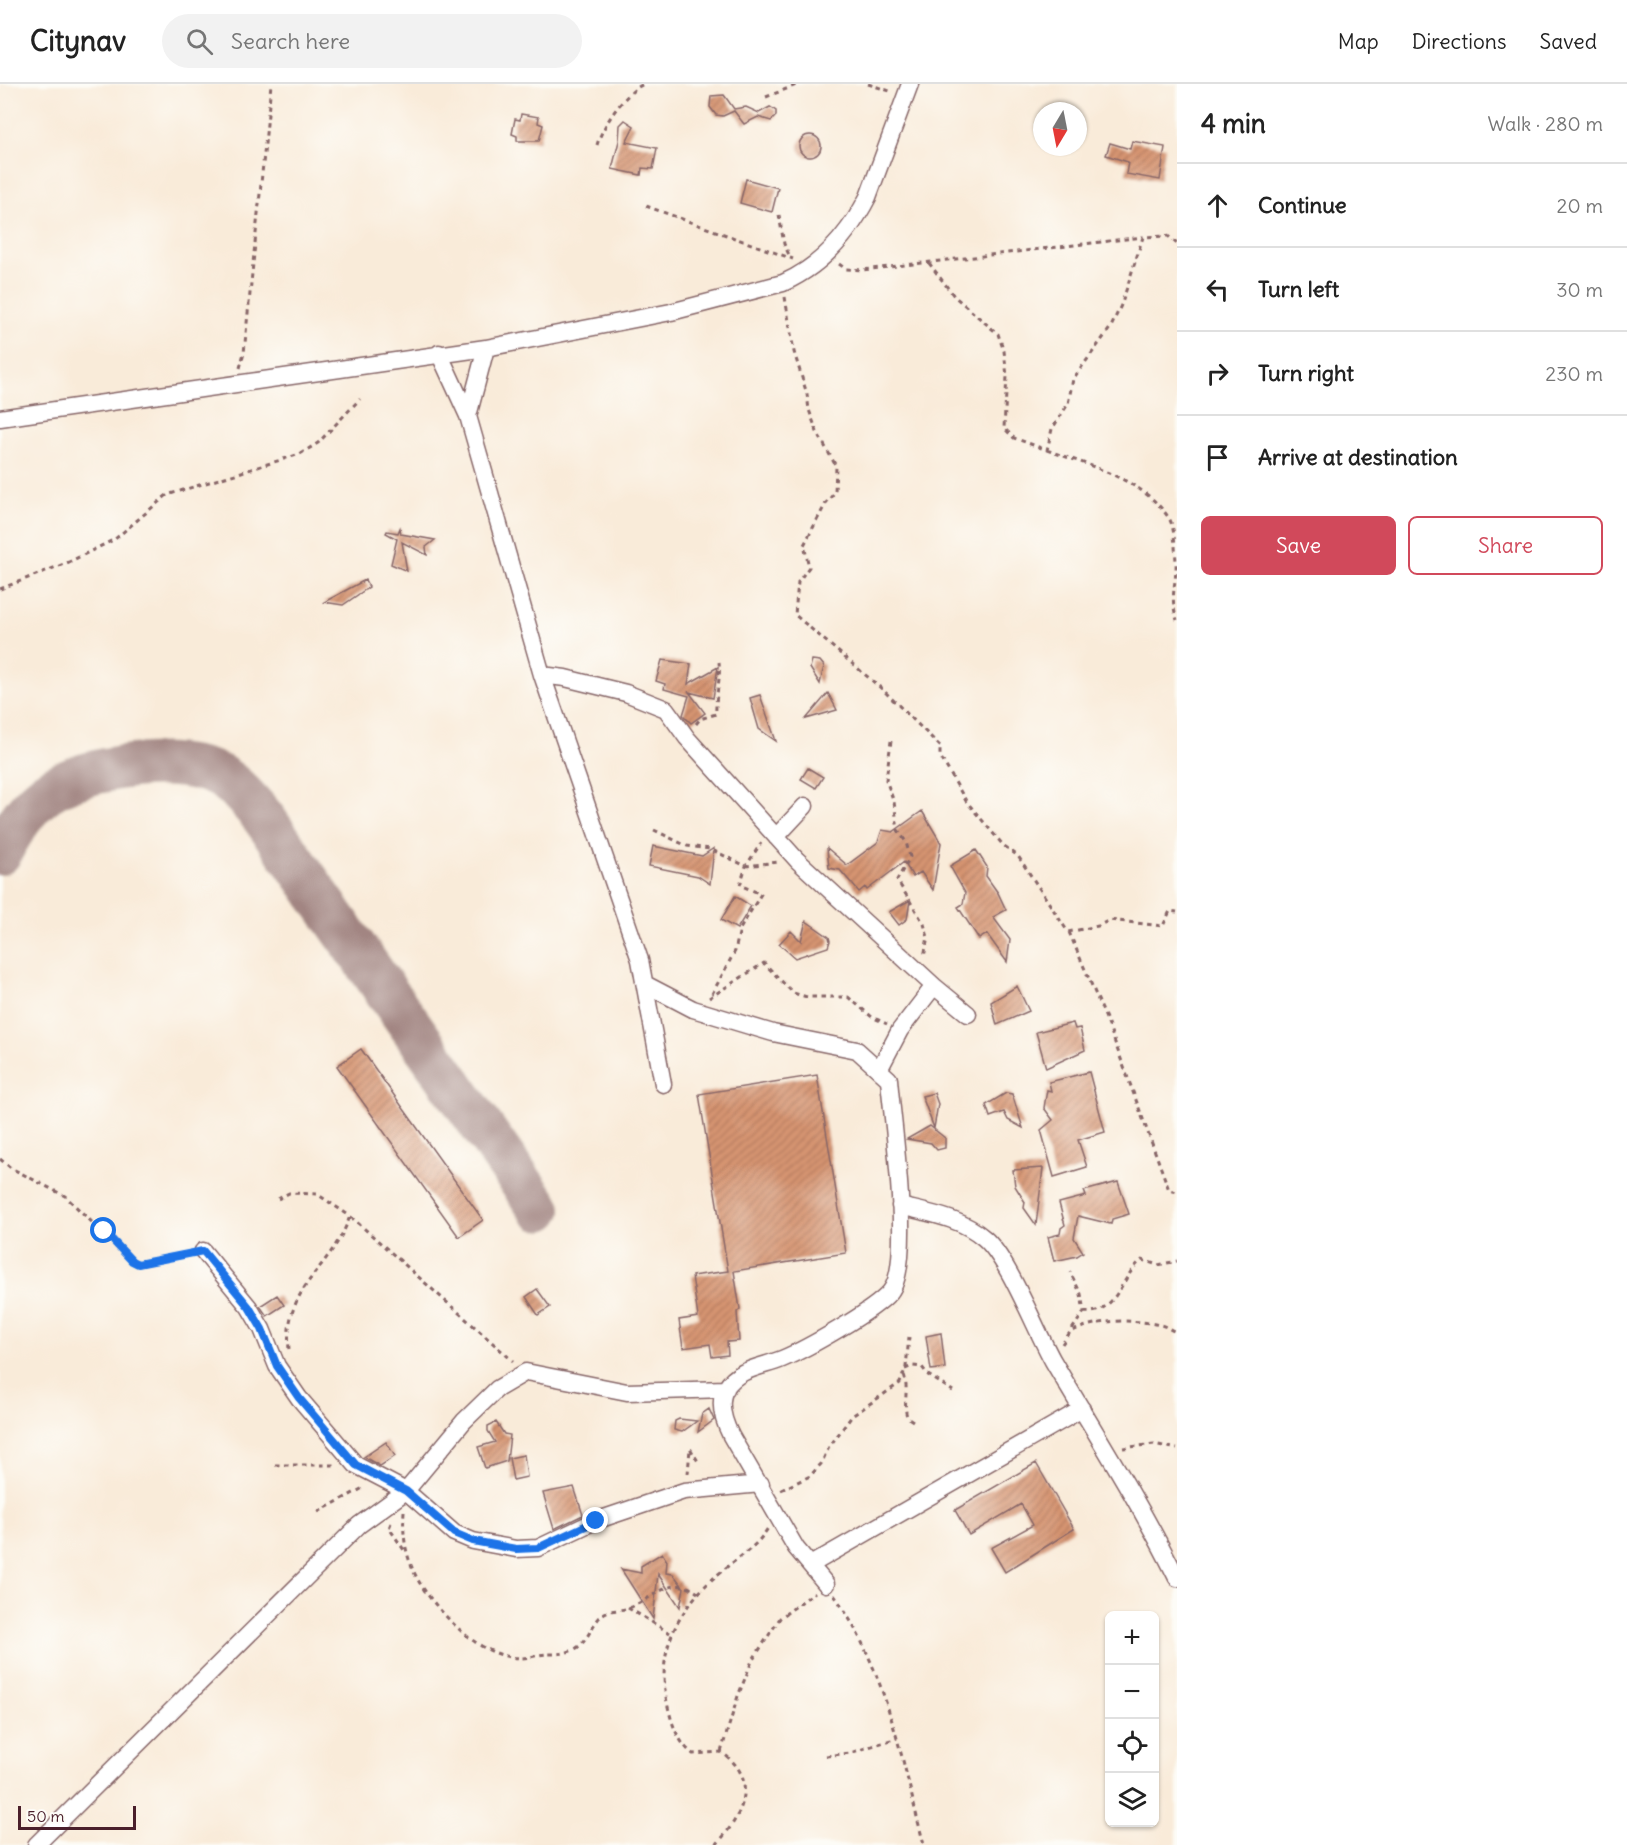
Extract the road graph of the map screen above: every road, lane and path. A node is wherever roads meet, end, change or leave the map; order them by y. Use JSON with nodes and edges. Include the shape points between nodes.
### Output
{"nodes":[{"id":1,"x":271,"y":84,"type":"edge"},
{"id":2,"x":644,"y":84,"type":"edge"},
{"id":3,"x":799,"y":84,"type":"edge"},
{"id":4,"x":868,"y":84,"type":"edge"},
{"id":5,"x":908,"y":89,"type":"edge"},
{"id":6,"x":766,"y":97,"type":"dead end"},
{"id":7,"x":597,"y":145,"type":"dead end"},
{"id":8,"x":646,"y":206,"type":"dead end"},
{"id":9,"x":779,"y":215,"type":"dead end"},
{"id":10,"x":1143,"y":237,"type":"junction"},
{"id":11,"x":1177,"y":244,"type":"edge"},
{"id":12,"x":790,"y":259,"type":"junction"},
{"id":13,"x":820,"y":260,"type":"junction"},
{"id":14,"x":929,"y":263,"type":"junction"},
{"id":15,"x":783,"y":283,"type":"junction"},
{"id":16,"x":486,"y":348,"type":"junction"},
{"id":17,"x":439,"y":353,"type":"junction"},
{"id":18,"x":232,"y":384,"type":"junction"},
{"id":19,"x":360,"y":399,"type":"dead end"},
{"id":20,"x":468,"y":416,"type":"junction"},
{"id":21,"x":0,"y":418,"type":"edge"},
{"id":22,"x":1047,"y":450,"type":"junction"},
{"id":23,"x":0,"y":588,"type":"edge"},
{"id":24,"x":1177,"y":620,"type":"edge"},
{"id":25,"x":719,"y":662,"type":"dead end"},
{"id":26,"x":542,"y":675,"type":"junction"},
{"id":27,"x":687,"y":738,"type":"junction"},
{"id":28,"x":891,"y":741,"type":"dead end"},
{"id":29,"x":805,"y":806,"type":"dead end"},
{"id":30,"x":654,"y":830,"type":"dead end"},
{"id":31,"x":773,"y":833,"type":"junction"},
{"id":32,"x":798,"y":860,"type":"junction"},
{"id":33,"x":746,"y":866,"type":"junction"},
{"id":34,"x":1177,"y":912,"type":"edge"},
{"id":35,"x":1068,"y":932,"type":"junction"},
{"id":36,"x":928,"y":981,"type":"junction"},
{"id":37,"x":645,"y":984,"type":"junction"},
{"id":38,"x":711,"y":996,"type":"junction"},
{"id":39,"x":693,"y":1009,"type":"junction"},
{"id":40,"x":968,"y":1014,"type":"dead end"},
{"id":41,"x":900,"y":1030,"type":"junction"},
{"id":42,"x":879,"y":1068,"type":"junction"},
{"id":43,"x":663,"y":1084,"type":"dead end"},
{"id":44,"x":0,"y":1159,"type":"edge"},
{"id":45,"x":1177,"y":1192,"type":"edge"},
{"id":46,"x":278,"y":1199,"type":"dead end"},
{"id":47,"x":900,"y":1206,"type":"junction"},
{"id":48,"x":350,"y":1216,"type":"junction"},
{"id":49,"x":203,"y":1251,"type":"joint"},
{"id":50,"x":1177,"y":1261,"type":"edge"},
{"id":51,"x":1070,"y":1272,"type":"dead end"},
{"id":52,"x":1084,"y":1312,"type":"junction"},
{"id":53,"x":1073,"y":1331,"type":"junction"},
{"id":54,"x":1177,"y":1332,"type":"edge"},
{"id":55,"x":909,"y":1337,"type":"dead end"},
{"id":56,"x":291,"y":1355,"type":"dead end"},
{"id":57,"x":1053,"y":1359,"type":"junction"},
{"id":58,"x":905,"y":1369,"type":"junction"},
{"id":59,"x":526,"y":1372,"type":"junction"},
{"id":60,"x":903,"y":1374,"type":"junction"},
{"id":61,"x":726,"y":1389,"type":"junction"},
{"id":62,"x":953,"y":1391,"type":"dead end"},
{"id":63,"x":1082,"y":1409,"type":"junction"},
{"id":64,"x":916,"y":1423,"type":"dead end"},
{"id":65,"x":1106,"y":1449,"type":"junction"},
{"id":66,"x":1177,"y":1449,"type":"edge"},
{"id":67,"x":699,"y":1463,"type":"dead end"},
{"id":68,"x":275,"y":1465,"type":"dead end"},
{"id":69,"x":356,"y":1465,"type":"junction"},
{"id":70,"x":381,"y":1478,"type":"junction"},
{"id":71,"x":406,"y":1491,"type":"junction"},
{"id":72,"x":684,"y":1491,"type":"junction"},
{"id":73,"x":764,"y":1491,"type":"junction"},
{"id":74,"x":318,"y":1512,"type":"dead end"},
{"id":75,"x":776,"y":1513,"type":"junction"},
{"id":76,"x":393,"y":1519,"type":"dead end"},
{"id":77,"x":405,"y":1550,"type":"junction"},
{"id":78,"x":812,"y":1564,"type":"junction"},
{"id":79,"x":1177,"y":1578,"type":"edge"},
{"id":80,"x":826,"y":1584,"type":"junction"},
{"id":81,"x":698,"y":1593,"type":"junction"},
{"id":82,"x":628,"y":1608,"type":"junction"},
{"id":83,"x":670,"y":1633,"type":"junction"},
{"id":84,"x":897,"y":1738,"type":"junction"},
{"id":85,"x":721,"y":1752,"type":"junction"},
{"id":86,"x":826,"y":1756,"type":"dead end"},
{"id":87,"x":36,"y":1845,"type":"edge"},
{"id":88,"x":716,"y":1845,"type":"edge"},
{"id":89,"x":924,"y":1845,"type":"edge"}],
"edges":[{"from":1,"to":18,"type":"path","via":[[244,353]]},
{"from":2,"to":7,"type":"path","via":[[635,88],[601,130]]},
{"from":3,"to":6,"type":"path"},
{"from":4,"to":5,"type":"path"},
{"from":5,"to":13,"type":"street","via":[[868,197],[847,232]]},
{"from":8,"to":12,"type":"path"},
{"from":9,"to":12,"type":"path"},
{"from":10,"to":11,"type":"path","via":[[1168,236]]},
{"from":10,"to":14,"type":"path"},
{"from":10,"to":22,"type":"path","via":[[1122,303],[1111,327],[1073,379],[1068,404],[1052,429]]},
{"from":12,"to":13,"type":"path"},
{"from":13,"to":14,"type":"path","via":[[863,270]]},
{"from":13,"to":15,"type":"street"},
{"from":14,"to":22,"type":"path","via":[[954,296],[998,334],[1007,376],[1004,428],[1014,438]]},
{"from":15,"to":16,"type":"street","via":[[671,312]]},
{"from":15,"to":35,"type":"path","via":[[794,352],[809,410],[836,466],[835,492],[804,545],[809,567],[798,582],[795,615],[882,689],[940,746],[940,756],[966,801],[1003,845],[1018,856]]},
{"from":16,"to":17,"type":"street"},
{"from":16,"to":20,"type":"street"},
{"from":17,"to":18,"type":"street"},
{"from":17,"to":20,"type":"street"},
{"from":18,"to":21,"type":"street"},
{"from":19,"to":23,"type":"path","via":[[318,443],[300,454],[167,495],[115,539],[69,562]]},
{"from":20,"to":26,"type":"street"},
{"from":22,"to":24,"type":"path","via":[[1128,482],[1171,521],[1176,565],[1172,604]]},
{"from":25,"to":27,"type":"path","via":[[721,681],[716,714],[700,719]]},
{"from":26,"to":27,"type":"street","via":[[648,701],[666,709]]},
{"from":26,"to":37,"type":"street"},
{"from":27,"to":31,"type":"street"},
{"from":28,"to":36,"type":"path","via":[[886,780],[898,830],[910,857],[897,880],[928,937]]},
{"from":29,"to":31,"type":"street"},
{"from":30,"to":33,"type":"path"},
{"from":31,"to":32,"type":"street"},
{"from":31,"to":33,"type":"path"},
{"from":32,"to":33,"type":"path"},
{"from":32,"to":36,"type":"street"},
{"from":33,"to":38,"type":"path","via":[[740,885],[761,894],[740,929],[735,951]]},
{"from":34,"to":35,"type":"path","via":[[1170,911],[1163,926],[1110,920]]},
{"from":35,"to":45,"type":"path","via":[[1107,1021],[1169,1190]]},
{"from":36,"to":40,"type":"street"},
{"from":36,"to":41,"type":"street"},
{"from":37,"to":39,"type":"street"},
{"from":37,"to":43,"type":"street"},
{"from":38,"to":39,"type":"path"},
{"from":38,"to":41,"type":"path","via":[[764,963],[794,993],[848,998],[872,1017]]},
{"from":39,"to":42,"type":"street","via":[[774,1033],[857,1050]]},
{"from":41,"to":42,"type":"street"},
{"from":42,"to":47,"type":"street","via":[[889,1079]]},
{"from":44,"to":49,"type":"path","via":[[65,1196],[138,1264]]},
{"from":46,"to":48,"type":"path","via":[[289,1193],[317,1194]]},
{"from":47,"to":57,"type":"street","via":[[950,1219],[985,1239]]},
{"from":47,"to":61,"type":"street","via":[[901,1257],[891,1291],[859,1316],[781,1359],[757,1366],[734,1379]]},
{"from":48,"to":56,"type":"path","via":[[343,1238],[292,1306],[288,1348]]},
{"from":48,"to":59,"type":"path"},
{"from":49,"to":69,"type":"street","via":[[249,1307],[277,1366],[299,1398]]},
{"from":50,"to":52,"type":"path","via":[[1158,1265],[1142,1260],[1123,1289],[1106,1305],[1093,1313]]},
{"from":51,"to":52,"type":"path","via":[[1081,1294]]},
{"from":52,"to":53,"type":"path"},
{"from":53,"to":54,"type":"path","via":[[1099,1322],[1127,1322],[1163,1325]]},
{"from":53,"to":57,"type":"path"},
{"from":55,"to":58,"type":"path"},
{"from":57,"to":63,"type":"street"},
{"from":58,"to":60,"type":"path"},
{"from":58,"to":62,"type":"path","via":[[922,1367]]},
{"from":59,"to":61,"type":"street","via":[[627,1392]]},
{"from":59,"to":71,"type":"street","via":[[497,1389],[464,1421]]},
{"from":60,"to":64,"type":"path","via":[[907,1383],[904,1408],[907,1417]]},
{"from":60,"to":73,"type":"path","via":[[900,1383],[882,1398],[852,1416],[810,1476]]},
{"from":61,"to":73,"type":"street","via":[[721,1401],[724,1422]]},
{"from":63,"to":65,"type":"street"},
{"from":63,"to":78,"type":"street"},
{"from":65,"to":66,"type":"path","via":[[1154,1444]]},
{"from":65,"to":79,"type":"street","via":[[1148,1519]]},
{"from":67,"to":72,"type":"path","via":[[690,1448]]},
{"from":68,"to":69,"type":"path"},
{"from":69,"to":70,"type":"street"},
{"from":70,"to":71,"type":"street"},
{"from":70,"to":74,"type":"path"},
{"from":71,"to":72,"type":"street","via":[[454,1533],[516,1549],[538,1548],[596,1521]]},
{"from":71,"to":77,"type":"path"},
{"from":71,"to":87,"type":"street","via":[[359,1525]]},
{"from":72,"to":73,"type":"street"},
{"from":73,"to":75,"type":"street"},
{"from":75,"to":78,"type":"street","via":[[796,1548]]},
{"from":75,"to":81,"type":"path","via":[[757,1545]]},
{"from":76,"to":77,"type":"path","via":[[389,1528]]},
{"from":77,"to":82,"type":"path","via":[[424,1592],[460,1630],[496,1653],[521,1658],[557,1656],[576,1649],[586,1640],[604,1612]]},
{"from":78,"to":80,"type":"street"},
{"from":80,"to":84,"type":"path","via":[[858,1632]]},
{"from":80,"to":85,"type":"path","via":[[780,1618],[752,1661]]},
{"from":81,"to":82,"type":"path","via":[[688,1585],[673,1585]]},
{"from":81,"to":83,"type":"path"},
{"from":82,"to":83,"type":"path"},
{"from":83,"to":85,"type":"path","via":[[663,1684],[682,1746],[693,1754]]},
{"from":84,"to":86,"type":"path"},
{"from":84,"to":89,"type":"path"},
{"from":85,"to":88,"type":"path","via":[[736,1762],[746,1790],[737,1816]]}]}
